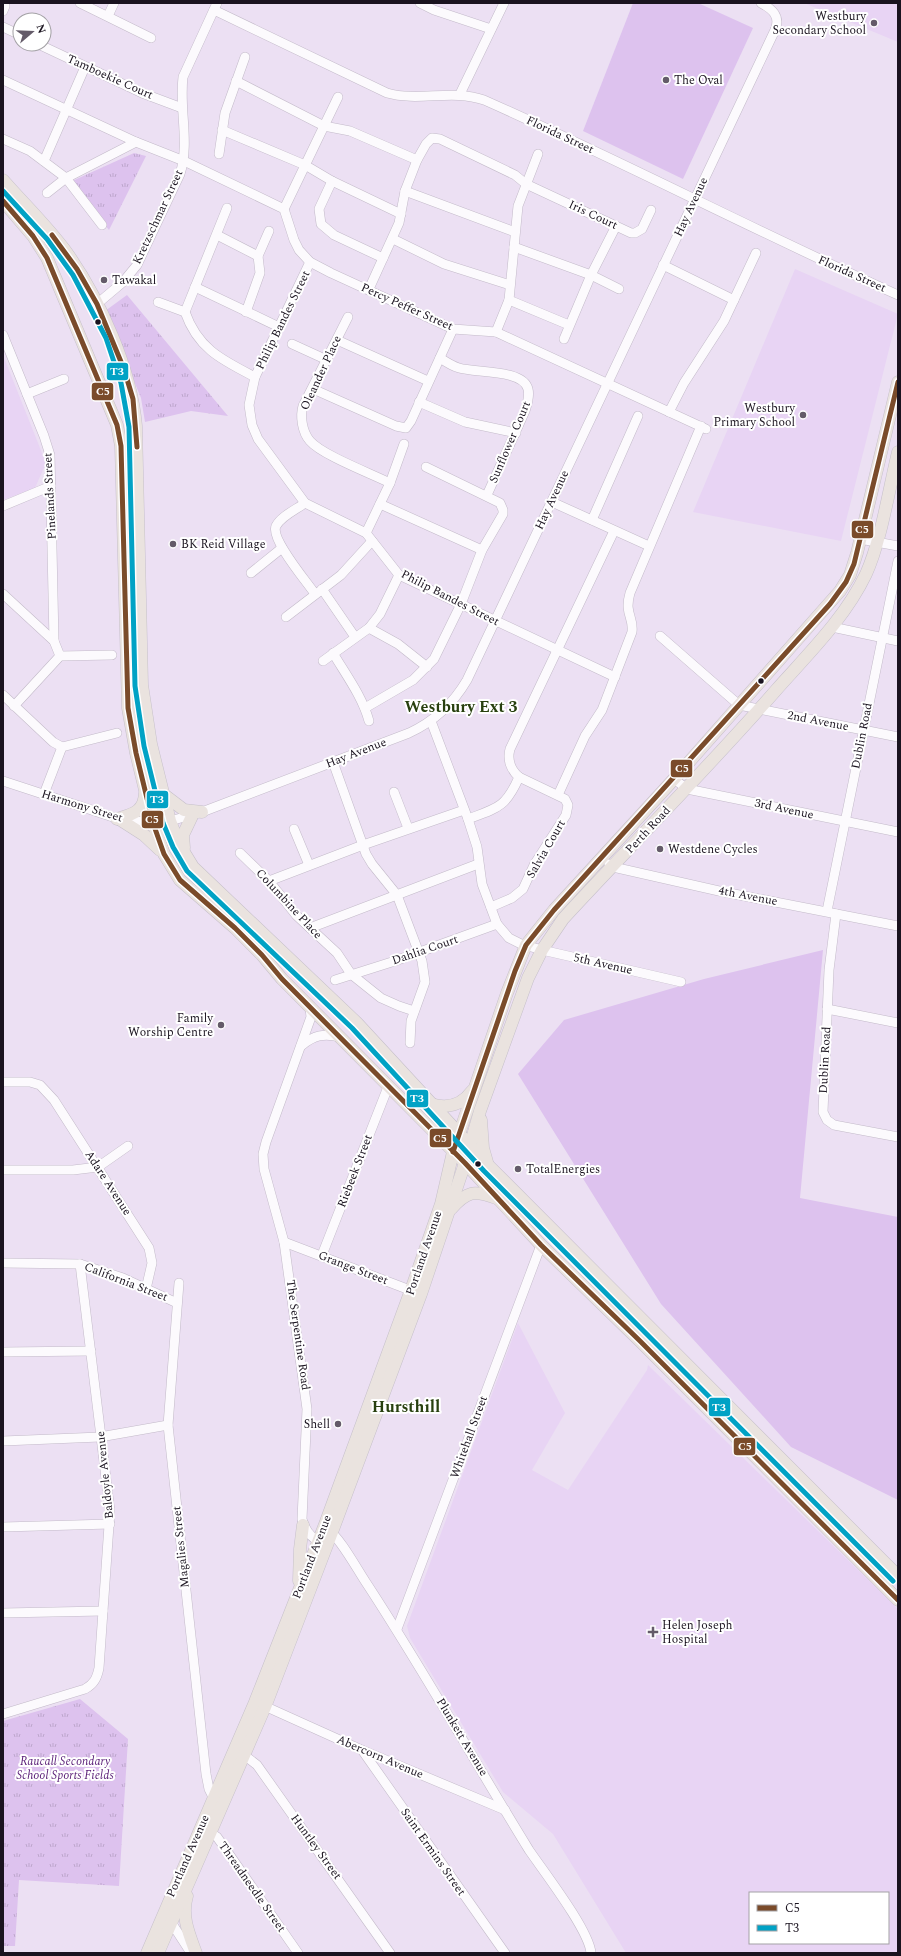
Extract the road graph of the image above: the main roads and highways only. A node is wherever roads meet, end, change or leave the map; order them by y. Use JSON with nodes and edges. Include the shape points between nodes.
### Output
{"nodes":[{"id":1,"x":3,"y":180,"type":"edge"},
{"id":2,"x":3,"y":201,"type":"edge"},
{"id":3,"x":898,"y":382,"type":"edge"},
{"id":4,"x":898,"y":452,"type":"edge"},
{"id":5,"x":145,"y":791,"type":"junction"},
{"id":6,"x":163,"y":794,"type":"junction"},
{"id":7,"x":164,"y":854,"type":"junction"},
{"id":8,"x":185,"y":855,"type":"junction"},
{"id":9,"x":475,"y":1088,"type":"junction"},
{"id":10,"x":431,"y":1104,"type":"junction"},
{"id":11,"x":480,"y":1110,"type":"junction"},
{"id":12,"x":459,"y":1136,"type":"junction"},
{"id":13,"x":470,"y":1146,"type":"junction"},
{"id":14,"x":453,"y":1152,"type":"junction"},
{"id":15,"x":465,"y":1163,"type":"junction"},
{"id":16,"x":489,"y":1166,"type":"junction"},
{"id":17,"x":498,"y":1199,"type":"junction"},
{"id":18,"x":449,"y":1212,"type":"junction"},
{"id":19,"x":416,"y":1292,"type":"junction"},
{"id":20,"x":304,"y":1525,"type":"road end"},
{"id":21,"x":322,"y":1543,"type":"junction"},
{"id":22,"x":898,"y":1576,"type":"edge"},
{"id":23,"x":299,"y":1589,"type":"junction"},
{"id":24,"x":898,"y":1600,"type":"edge"},
{"id":25,"x":260,"y":1704,"type":"junction"},
{"id":26,"x":206,"y":1830,"type":"junction"},
{"id":27,"x":196,"y":1862,"type":"junction"},
{"id":28,"x":147,"y":1953,"type":"edge"},
{"id":29,"x":158,"y":1953,"type":"edge"},
{"id":30,"x":196,"y":1953,"type":"edge"}],
"edges":[{"from":1,"to":6,"type":"main road","via":[[66,253],[97,304],[124,369],[135,411],[142,685]]},
{"from":2,"to":5,"type":"main road","via":[[33,236],[47,258],[119,434],[128,708]]},
{"from":3,"to":9,"type":"main road","name":"Perth Road","via":[[854,564],[840,591],[554,910],[526,945]]},
{"from":4,"to":11,"type":"main road","name":"Perth Road","via":[[877,542],[860,586],[832,627],[760,709],[563,919],[542,950],[517,1007]]},
{"from":5,"to":7,"type":"main road"},
{"from":5,"to":7,"type":"main road","via":[[140,809],[118,819],[149,839]]},
{"from":6,"to":8,"type":"main road","via":[[170,821]]},
{"from":6,"to":8,"type":"main road","via":[[184,810],[198,813],[183,835]]},
{"from":7,"to":14,"type":"main road","via":[[186,886],[235,928],[310,1008]]},
{"from":8,"to":10,"type":"main road","via":[[205,879],[357,1023]]},
{"from":9,"to":10,"type":"main road","via":[[468,1097],[458,1103],[443,1107]]},
{"from":9,"to":12,"type":"main road","name":"Perth Road"},
{"from":10,"to":12,"type":"main road"},
{"from":11,"to":13,"type":"main road","name":"Perth Road"},
{"from":11,"to":16,"type":"main road","via":[[483,1148]]},
{"from":12,"to":13,"type":"main road"},
{"from":12,"to":14,"type":"main road","name":"Perth Road"},
{"from":13,"to":15,"type":"main road","name":"Perth Road"},
{"from":13,"to":16,"type":"main road"},
{"from":14,"to":15,"type":"main road"},
{"from":14,"to":19,"type":"main road","name":"Portland Avenue"},
{"from":15,"to":17,"type":"main road"},
{"from":15,"to":18,"type":"main road","name":"Portland Avenue"},
{"from":16,"to":22,"type":"main road"},
{"from":17,"to":18,"type":"main road","via":[[470,1193],[461,1198]]},
{"from":17,"to":24,"type":"main road","via":[[541,1245]]},
{"from":18,"to":19,"type":"main road","name":"Portland Avenue"},
{"from":19,"to":21,"type":"main road","name":"Portland Avenue"},
{"from":20,"to":23,"type":"main road","via":[[300,1549]]},
{"from":21,"to":23,"type":"main road","name":"Portland Avenue"},
{"from":21,"to":25,"type":"main road","name":"Portland Avenue"},
{"from":23,"to":25,"type":"main road","name":"Portland Avenue"},
{"from":25,"to":26,"type":"main road","name":"Portland Avenue"},
{"from":26,"to":27,"type":"main road","name":"Portland Avenue"},
{"from":26,"to":28,"type":"main road","name":"Portland Avenue","via":[[164,1911]]},
{"from":27,"to":29,"type":"main road","name":"Portland Avenue"},
{"from":27,"to":30,"type":"main road","via":[[185,1904],[187,1927]]}]}
